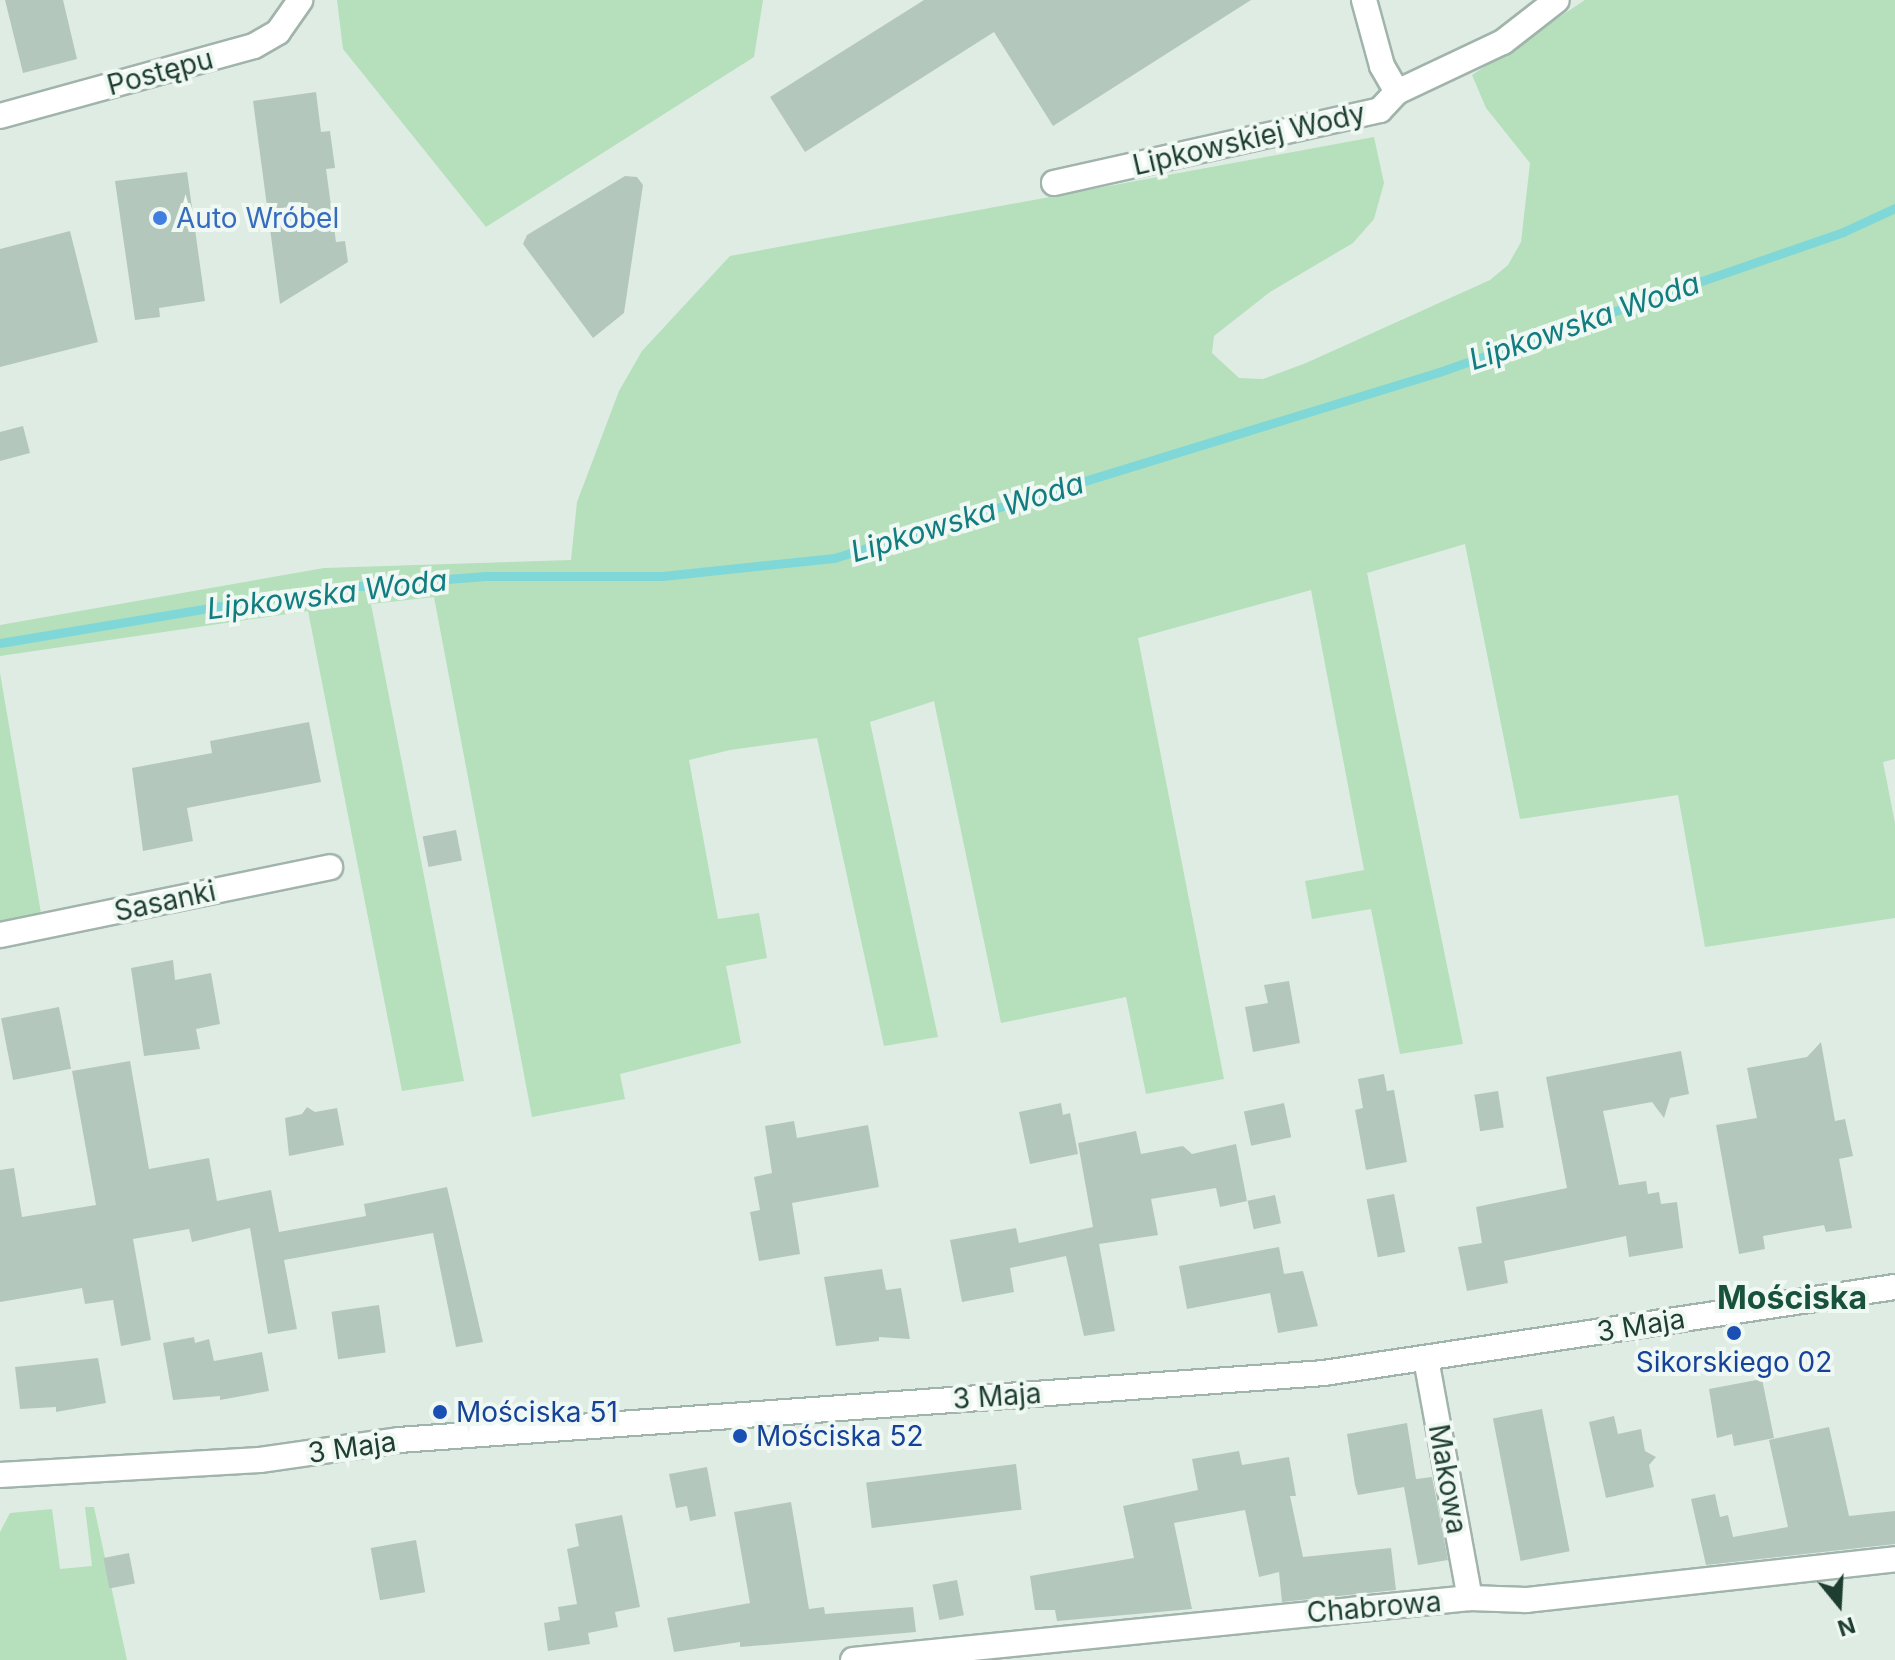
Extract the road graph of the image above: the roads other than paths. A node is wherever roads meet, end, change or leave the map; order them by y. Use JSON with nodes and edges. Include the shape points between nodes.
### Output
{"nodes":[{"id":1,"x":300,"y":0,"type":"edge"},
{"id":2,"x":1364,"y":0,"type":"edge"},
{"id":3,"x":1557,"y":0,"type":"edge"},
{"id":4,"x":1397,"y":92,"type":"junction"},
{"id":5,"x":0,"y":116,"type":"edge"},
{"id":6,"x":1054,"y":183,"type":"dead end"},
{"id":7,"x":330,"y":867,"type":"dead end"},
{"id":8,"x":0,"y":935,"type":"edge"},
{"id":9,"x":1895,"y":1287,"type":"edge"},
{"id":10,"x":1426,"y":1359,"type":"junction"},
{"id":11,"x":0,"y":1475,"type":"edge"},
{"id":12,"x":1895,"y":1559,"type":"edge"},
{"id":13,"x":1470,"y":1598,"type":"junction"},
{"id":14,"x":853,"y":1660,"type":"edge"}],
"edges":[{"from":1,"to":5,"type":"street","name":"Postępu","via":[[278,32],[254,46]]},
{"from":2,"to":4,"type":"street","via":[[1382,66]]},
{"from":3,"to":4,"type":"street","name":"Lipkowskiej Wody","via":[[1503,42]]},
{"from":4,"to":6,"type":"street","name":"Lipkowskiej Wody","via":[[1380,110]]},
{"from":7,"to":8,"type":"street","name":"Sasanki"},
{"from":9,"to":10,"type":"street","name":"3 Maja"},
{"from":10,"to":11,"type":"street","name":"3 Maja","via":[[1324,1373],[399,1440],[260,1460]]},
{"from":10,"to":13,"type":"street","name":"Makowa"},
{"from":12,"to":13,"type":"street","name":"Chabrowa","via":[[1526,1600]]},
{"from":13,"to":14,"type":"street","name":"Chabrowa"}]}
